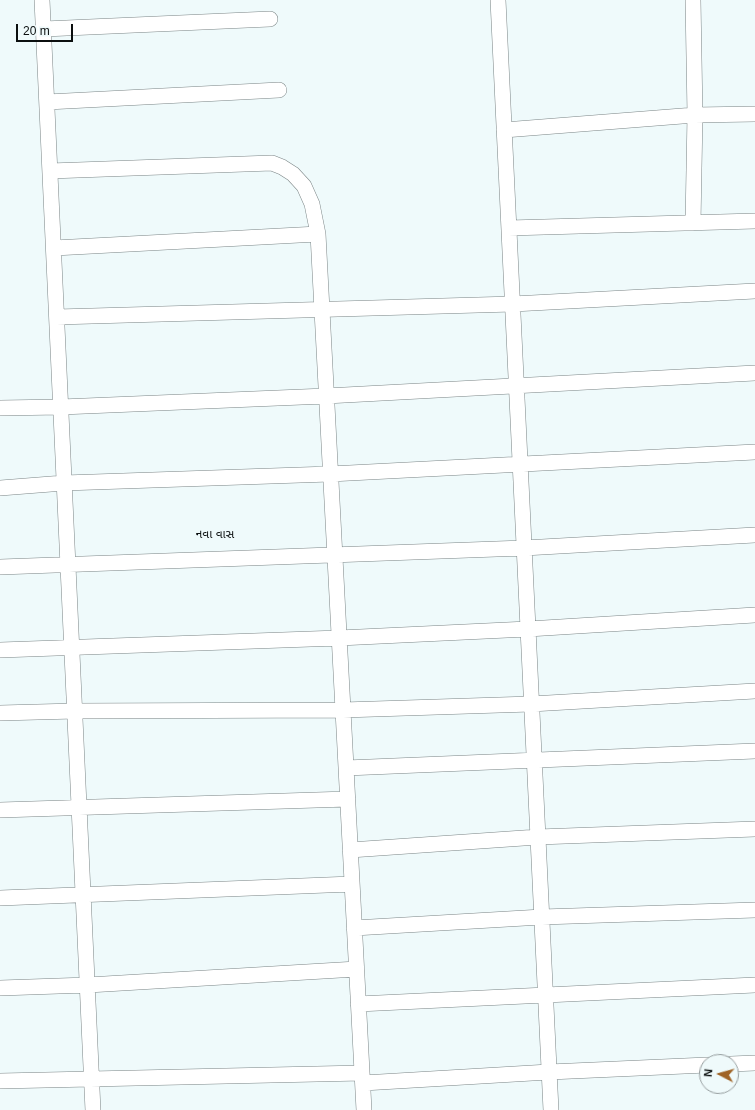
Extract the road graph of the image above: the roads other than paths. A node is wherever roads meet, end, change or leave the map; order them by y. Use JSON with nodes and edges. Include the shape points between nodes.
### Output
{"nodes":[{"id":1,"x":42,"y":0,"type":"edge"},
{"id":2,"x":498,"y":0,"type":"edge"},
{"id":3,"x":693,"y":0,"type":"edge"},
{"id":4,"x":270,"y":19,"type":"dead end"},
{"id":5,"x":44,"y":29,"type":"junction"},
{"id":6,"x":279,"y":90,"type":"dead end"},
{"id":7,"x":47,"y":102,"type":"junction"},
{"id":8,"x":755,"y":114,"type":"edge"},
{"id":9,"x":695,"y":116,"type":"junction"},
{"id":10,"x":504,"y":130,"type":"junction"},
{"id":11,"x":50,"y":171,"type":"junction"},
{"id":12,"x":755,"y":221,"type":"edge"},
{"id":13,"x":693,"y":223,"type":"junction"},
{"id":14,"x":509,"y":228,"type":"junction"},
{"id":15,"x":318,"y":234,"type":"junction"},
{"id":16,"x":54,"y":248,"type":"junction"},
{"id":17,"x":755,"y":291,"type":"edge"},
{"id":18,"x":512,"y":304,"type":"junction"},
{"id":19,"x":322,"y":310,"type":"junction"},
{"id":20,"x":57,"y":317,"type":"junction"},
{"id":21,"x":755,"y":373,"type":"edge"},
{"id":22,"x":517,"y":386,"type":"junction"},
{"id":23,"x":326,"y":396,"type":"junction"},
{"id":24,"x":0,"y":408,"type":"edge"},
{"id":25,"x":61,"y":408,"type":"junction"},
{"id":26,"x":755,"y":452,"type":"edge"},
{"id":27,"x":520,"y":463,"type":"junction"},
{"id":28,"x":330,"y":474,"type":"junction"},
{"id":29,"x":64,"y":483,"type":"junction"},
{"id":30,"x":0,"y":488,"type":"edge"},
{"id":31,"x":755,"y":535,"type":"edge"},
{"id":32,"x":524,"y":548,"type":"junction"},
{"id":33,"x":335,"y":555,"type":"junction"},
{"id":34,"x":68,"y":564,"type":"junction"},
{"id":35,"x":0,"y":567,"type":"edge"},
{"id":36,"x":755,"y":615,"type":"edge"},
{"id":37,"x":528,"y":629,"type":"junction"},
{"id":38,"x":339,"y":638,"type":"junction"},
{"id":39,"x":72,"y":647,"type":"junction"},
{"id":40,"x":0,"y":650,"type":"edge"},
{"id":41,"x":755,"y":691,"type":"edge"},
{"id":42,"x":531,"y":704,"type":"junction"},
{"id":43,"x":343,"y":710,"type":"junction"},
{"id":44,"x":75,"y":711,"type":"junction"},
{"id":45,"x":0,"y":713,"type":"edge"},
{"id":46,"x":755,"y":751,"type":"edge"},
{"id":47,"x":534,"y":760,"type":"junction"},
{"id":48,"x":346,"y":768,"type":"junction"},
{"id":49,"x":348,"y":799,"type":"junction"},
{"id":50,"x":79,"y":806,"type":"junction"},
{"id":51,"x":0,"y":810,"type":"edge"},
{"id":52,"x":755,"y":829,"type":"edge"},
{"id":53,"x":538,"y":837,"type":"junction"},
{"id":54,"x":350,"y":850,"type":"junction"},
{"id":55,"x":352,"y":884,"type":"junction"},
{"id":56,"x":83,"y":894,"type":"junction"},
{"id":57,"x":0,"y":898,"type":"edge"},
{"id":58,"x":755,"y":910,"type":"edge"},
{"id":59,"x":542,"y":917,"type":"junction"},
{"id":60,"x":354,"y":928,"type":"junction"},
{"id":61,"x":357,"y":969,"type":"junction"},
{"id":62,"x":88,"y":985,"type":"junction"},
{"id":63,"x":755,"y":985,"type":"edge"},
{"id":64,"x":0,"y":988,"type":"edge"},
{"id":65,"x":546,"y":996,"type":"junction"},
{"id":66,"x":358,"y":1004,"type":"junction"},
{"id":67,"x":755,"y":1063,"type":"edge"},
{"id":68,"x":739,"y":1064,"type":"edge"},
{"id":69,"x":699,"y":1065,"type":"edge"},
{"id":70,"x":549,"y":1072,"type":"junction"},
{"id":71,"x":362,"y":1078,"type":"junction"},
{"id":72,"x":92,"y":1079,"type":"junction"},
{"id":73,"x":0,"y":1081,"type":"edge"},
{"id":74,"x":93,"y":1110,"type":"edge"},
{"id":75,"x":364,"y":1110,"type":"edge"},
{"id":76,"x":551,"y":1110,"type":"edge"}],
"edges":[{"from":1,"to":5,"type":"street"},
{"from":2,"to":10,"type":"street"},
{"from":3,"to":9,"type":"street"},
{"from":4,"to":5,"type":"street"},
{"from":5,"to":7,"type":"street"},
{"from":6,"to":7,"type":"street"},
{"from":7,"to":11,"type":"street"},
{"from":8,"to":9,"type":"street"},
{"from":9,"to":10,"type":"street"},
{"from":9,"to":13,"type":"street"},
{"from":10,"to":14,"type":"street"},
{"from":11,"to":15,"type":"street","via":[[272,163],[293,174],[304,186],[312,204]]},
{"from":11,"to":16,"type":"street"},
{"from":12,"to":13,"type":"street"},
{"from":13,"to":14,"type":"street"},
{"from":14,"to":18,"type":"street"},
{"from":15,"to":16,"type":"street"},
{"from":15,"to":19,"type":"street"},
{"from":16,"to":20,"type":"street"},
{"from":17,"to":18,"type":"street"},
{"from":18,"to":19,"type":"street"},
{"from":18,"to":22,"type":"street"},
{"from":19,"to":20,"type":"street"},
{"from":19,"to":23,"type":"street"},
{"from":20,"to":25,"type":"street"},
{"from":21,"to":22,"type":"street"},
{"from":22,"to":23,"type":"street"},
{"from":22,"to":27,"type":"street"},
{"from":23,"to":25,"type":"street"},
{"from":23,"to":28,"type":"street"},
{"from":24,"to":25,"type":"street"},
{"from":25,"to":29,"type":"street"},
{"from":26,"to":27,"type":"street"},
{"from":27,"to":28,"type":"street"},
{"from":27,"to":32,"type":"street"},
{"from":28,"to":29,"type":"street"},
{"from":28,"to":33,"type":"street"},
{"from":29,"to":30,"type":"street"},
{"from":29,"to":34,"type":"street"},
{"from":31,"to":32,"type":"street"},
{"from":32,"to":33,"type":"street"},
{"from":32,"to":37,"type":"street"},
{"from":33,"to":34,"type":"street"},
{"from":33,"to":38,"type":"street"},
{"from":34,"to":35,"type":"street"},
{"from":34,"to":39,"type":"street"},
{"from":36,"to":37,"type":"street"},
{"from":37,"to":38,"type":"street"},
{"from":37,"to":42,"type":"street"},
{"from":38,"to":39,"type":"street"},
{"from":38,"to":43,"type":"street"},
{"from":39,"to":40,"type":"street"},
{"from":39,"to":44,"type":"street"},
{"from":41,"to":42,"type":"street"},
{"from":42,"to":43,"type":"street"},
{"from":42,"to":47,"type":"street"},
{"from":43,"to":44,"type":"street"},
{"from":43,"to":48,"type":"street"},
{"from":44,"to":45,"type":"street"},
{"from":44,"to":50,"type":"street"},
{"from":46,"to":47,"type":"street"},
{"from":47,"to":48,"type":"street"},
{"from":47,"to":53,"type":"street"},
{"from":48,"to":49,"type":"street"},
{"from":49,"to":50,"type":"street"},
{"from":49,"to":54,"type":"street"},
{"from":50,"to":51,"type":"street"},
{"from":50,"to":56,"type":"street"},
{"from":52,"to":53,"type":"street"},
{"from":53,"to":54,"type":"street"},
{"from":53,"to":59,"type":"street"},
{"from":54,"to":55,"type":"street"},
{"from":55,"to":56,"type":"street"},
{"from":55,"to":60,"type":"street"},
{"from":56,"to":57,"type":"street"},
{"from":56,"to":62,"type":"street"},
{"from":58,"to":59,"type":"street"},
{"from":59,"to":60,"type":"street"},
{"from":59,"to":65,"type":"street"},
{"from":60,"to":61,"type":"street"},
{"from":61,"to":62,"type":"street"},
{"from":61,"to":66,"type":"street"},
{"from":62,"to":64,"type":"street"},
{"from":62,"to":72,"type":"street"},
{"from":63,"to":65,"type":"street"},
{"from":65,"to":66,"type":"street"},
{"from":65,"to":70,"type":"street"},
{"from":66,"to":71,"type":"street"},
{"from":67,"to":68,"type":"street"},
{"from":69,"to":70,"type":"street"},
{"from":70,"to":71,"type":"street"},
{"from":70,"to":76,"type":"street"},
{"from":71,"to":72,"type":"street"},
{"from":71,"to":75,"type":"street"},
{"from":72,"to":73,"type":"street"},
{"from":72,"to":74,"type":"street"}]}
